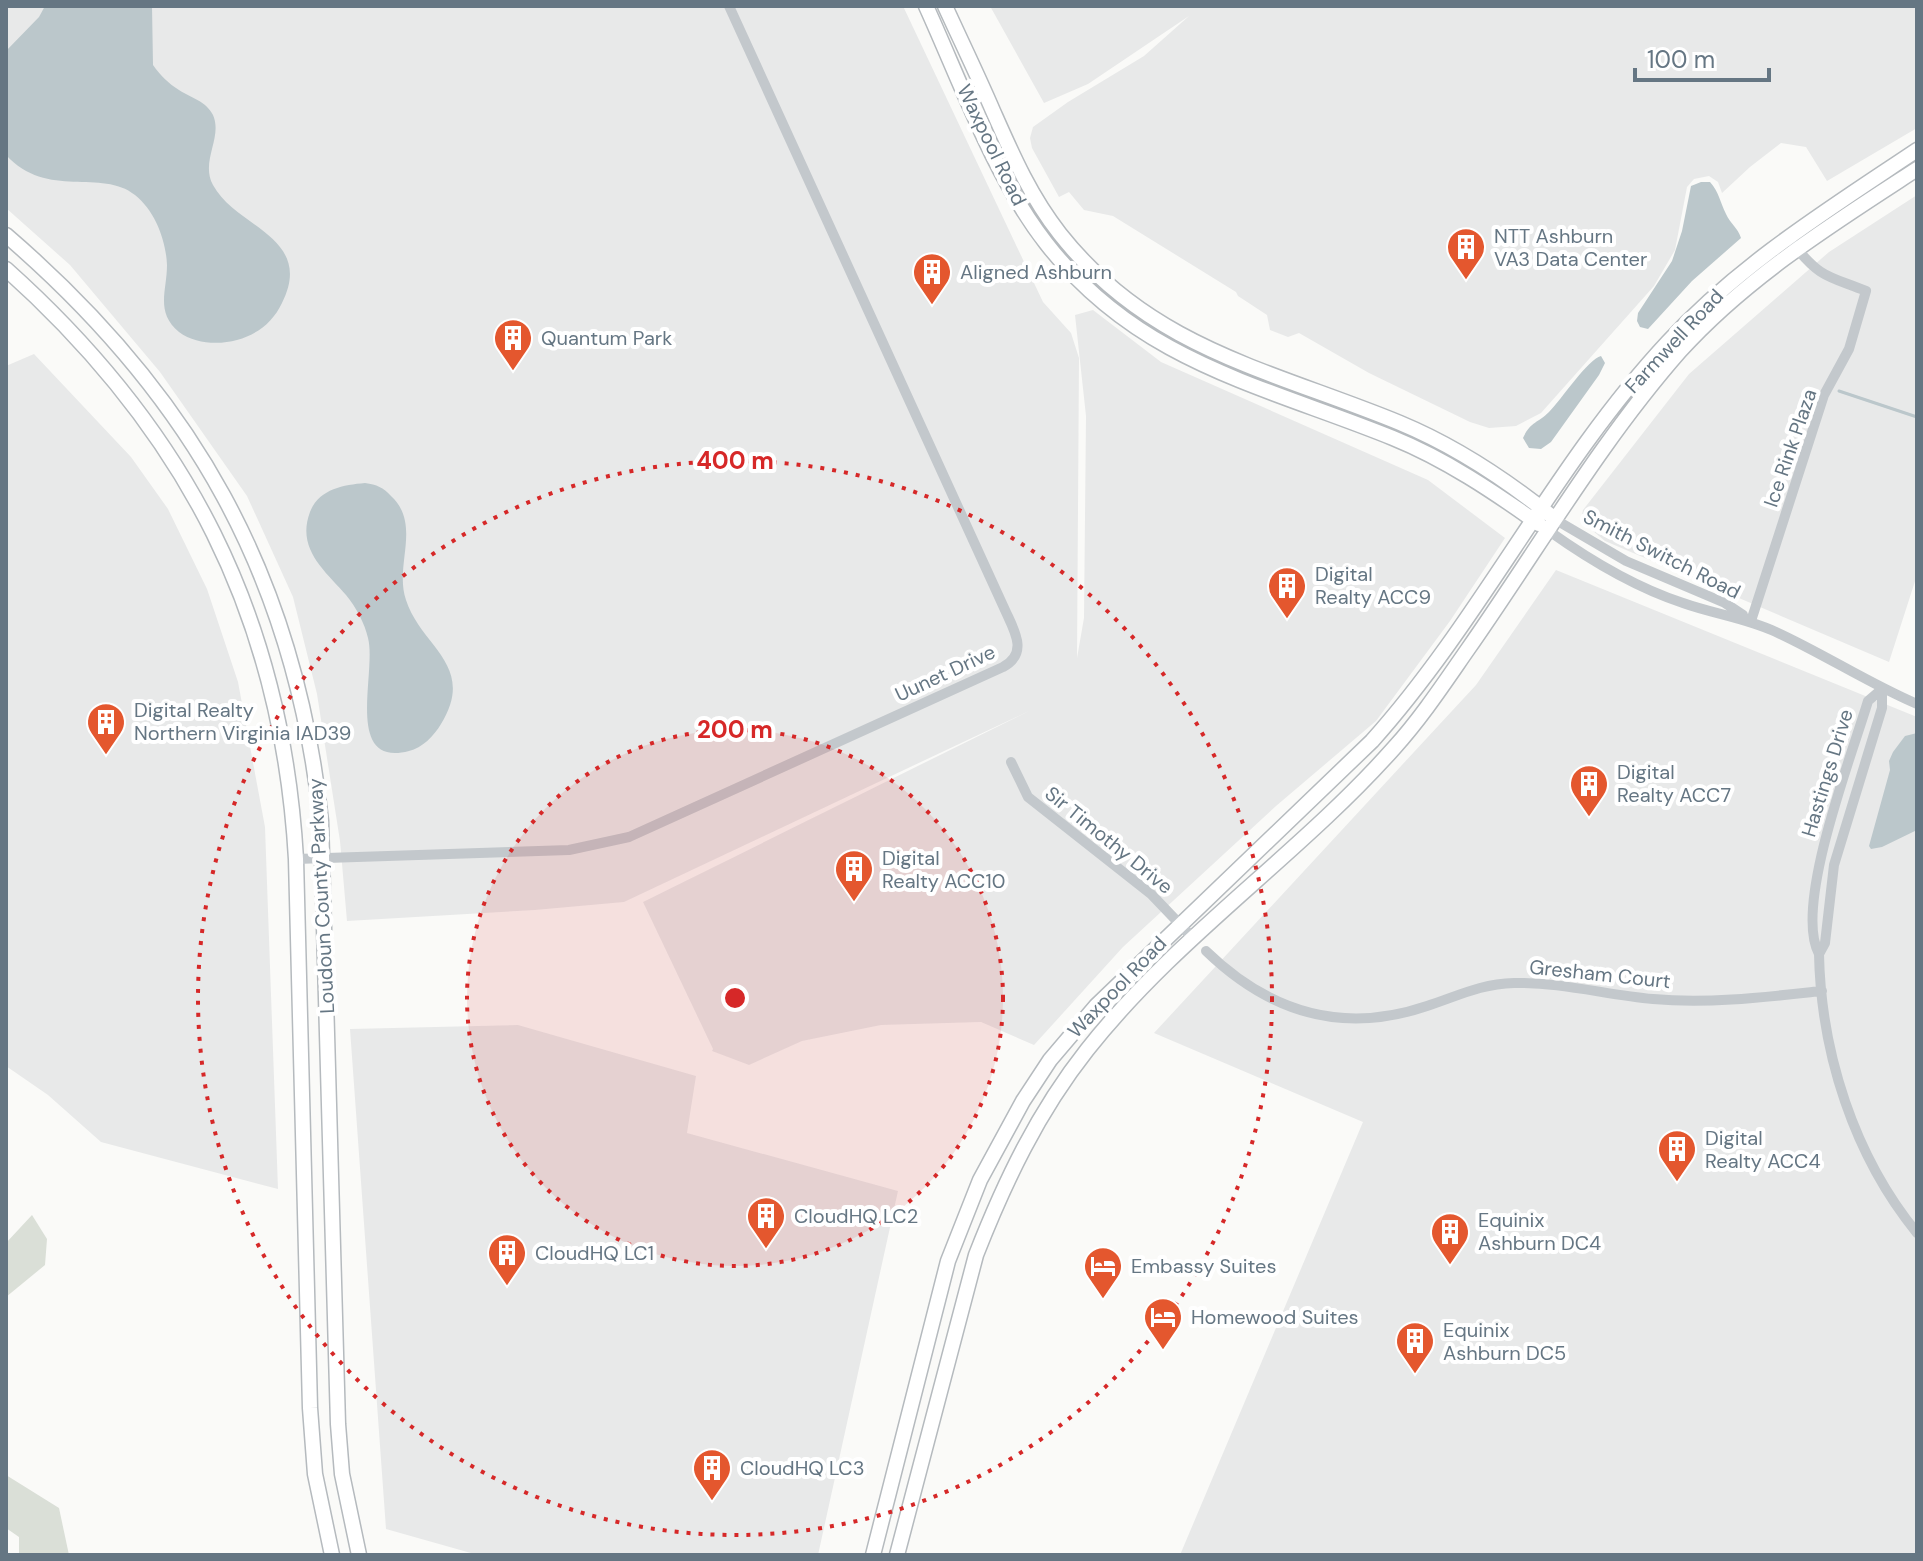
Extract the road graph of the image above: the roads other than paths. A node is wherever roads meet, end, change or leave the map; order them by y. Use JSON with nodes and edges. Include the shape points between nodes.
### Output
{"nodes":[{"id":1,"x":729,"y":6,"type":"edge"},
{"id":2,"x":926,"y":6,"type":"edge"},
{"id":3,"x":945,"y":6,"type":"edge"},
{"id":4,"x":1917,"y":150,"type":"edge"},
{"id":5,"x":1917,"y":169,"type":"edge"},
{"id":6,"x":6,"y":235,"type":"edge"},
{"id":7,"x":1788,"y":237,"type":"junction"},
{"id":8,"x":1798,"y":250,"type":"junction"},
{"id":9,"x":6,"y":269,"type":"edge"},
{"id":10,"x":1538,"y":515,"type":"junction"},
{"id":11,"x":1553,"y":526,"type":"junction"},
{"id":12,"x":1751,"y":621,"type":"junction"},
{"id":13,"x":1882,"y":689,"type":"junction"},
{"id":14,"x":1917,"y":704,"type":"edge"},
{"id":15,"x":1011,"y":762,"type":"dead end"},
{"id":16,"x":296,"y":859,"type":"junction"},
{"id":17,"x":323,"y":859,"type":"junction"},
{"id":18,"x":1180,"y":924,"type":"junction"},
{"id":19,"x":1194,"y":939,"type":"junction"},
{"id":20,"x":1206,"y":951,"type":"dead end"},
{"id":21,"x":1822,"y":991,"type":"junction"},
{"id":22,"x":1917,"y":1233,"type":"edge"},
{"id":23,"x":332,"y":1555,"type":"edge"},
{"id":24,"x":359,"y":1555,"type":"edge"},
{"id":25,"x":873,"y":1555,"type":"edge"},
{"id":26,"x":897,"y":1555,"type":"edge"}],
"edges":[{"from":1,"to":17,"type":"street","name":"Uunet Drive","via":[[1018,638],[1017,653],[1003,667],[629,837],[569,850]]},
{"from":2,"to":10,"type":"main road","name":"Waxpool Road","via":[[1015,198],[1055,254],[1105,305],[1151,339],[1201,366],[1419,450]]},
{"from":3,"to":10,"type":"main road","name":"Waxpool Road","via":[[1030,189],[1059,233],[1116,292],[1208,350],[1427,435]]},
{"from":4,"to":7,"type":"main road","name":"Farmwell Road"},
{"from":5,"to":8,"type":"main road","name":"Farmwell Road"},
{"from":6,"to":17,"type":"main road","name":"Loudoun County Parkway","via":[[87,312],[141,373],[184,430],[231,509],[270,596],[296,674],[317,780]]},
{"from":7,"to":8,"type":"street","name":"Ice Rink Plaza"},
{"from":7,"to":10,"type":"main road","name":"Farmwell Road","via":[[1725,286],[1666,343],[1606,416]]},
{"from":8,"to":11,"type":"main road","name":"Farmwell Road","via":[[1735,298],[1680,352],[1626,418]]},
{"from":8,"to":12,"type":"street","name":"Ice Rink Plaza","via":[[1826,277],[1866,291],[1849,349],[1824,395]]},
{"from":9,"to":16,"type":"main road","name":"Loudoun County Parkway","via":[[117,383],[204,512],[243,597],[275,700],[290,780]]},
{"from":10,"to":11,"type":"main road","name":"Waxpool Road"},
{"from":10,"to":18,"type":"main road","name":"Waxpool Road","via":[[1397,713]]},
{"from":11,"to":12,"type":"street","name":"Smith Switch Road","via":[[1725,603]]},
{"from":11,"to":12,"type":"street","name":"Smith Switch Road","via":[[1591,561],[1644,588]]},
{"from":11,"to":19,"type":"main road","name":"Waxpool Road","via":[[1392,751]]},
{"from":12,"to":13,"type":"street","name":"Smith Switch Road"},
{"from":13,"to":14,"type":"street","name":"Smith Switch Road"},
{"from":13,"to":21,"type":"street","name":"Hastings Drive","via":[[1868,701],[1819,862],[1813,943]]},
{"from":15,"to":18,"type":"street","name":"Sir Timothy Drive","via":[[1028,797],[1151,894]]},
{"from":16,"to":17,"type":"street","name":"Uunet Drive"},
{"from":16,"to":23,"type":"main road","name":"Loudoun County Parkway","via":[[310,1408],[315,1474]]},
{"from":17,"to":24,"type":"main road","name":"Loudoun County Parkway","via":[[338,1424]]},
{"from":18,"to":19,"type":"street","name":"Sir Timothy Drive"},
{"from":18,"to":25,"type":"main road","name":"Waxpool Road","via":[[1069,1036],[1023,1101],[982,1176],[948,1261]]},
{"from":19,"to":26,"type":"main road","name":"Waxpool Road","via":[[1090,1046],[1011,1170],[976,1255]]},
{"from":20,"to":21,"type":"street","name":"Gresham Court","via":[[1266,997],[1294,1009],[1349,1019],[1401,1013],[1498,984],[1701,1001]]},
{"from":21,"to":22,"type":"street","name":"Hastings Drive","via":[[1834,1063],[1857,1133],[1880,1181]]}]}
